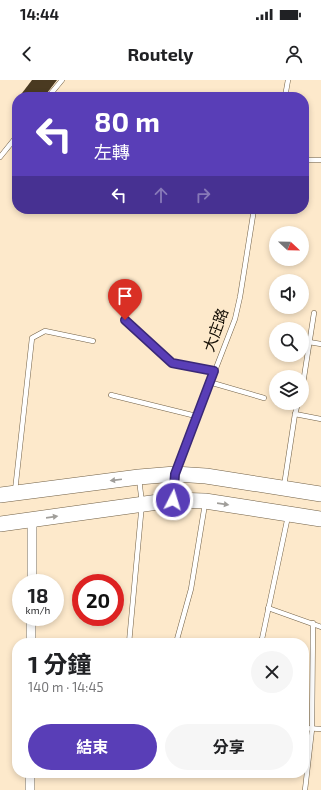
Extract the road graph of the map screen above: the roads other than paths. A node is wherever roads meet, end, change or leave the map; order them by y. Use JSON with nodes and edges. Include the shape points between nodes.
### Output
{"nodes":[{"id":1,"x":62,"y":80,"type":"edge"},
{"id":2,"x":288,"y":80,"type":"edge"},
{"id":3,"x":52,"y":92,"type":"edge"},
{"id":4,"x":286,"y":92,"type":"edge"},
{"id":5,"x":12,"y":142,"type":"edge"},
{"id":6,"x":0,"y":157,"type":"edge"},
{"id":7,"x":309,"y":160,"type":"edge"},
{"id":8,"x":321,"y":160,"type":"edge"},
{"id":9,"x":253,"y":214,"type":"edge"},
{"id":10,"x":314,"y":313,"type":"dead end"},
{"id":11,"x":125,"y":320,"type":"dead end"},
{"id":12,"x":93,"y":341,"type":"dead end"},
{"id":13,"x":309,"y":342,"type":"joint"},
{"id":14,"x":321,"y":344,"type":"edge"},
{"id":15,"x":214,"y":371,"type":"junction"},
{"id":16,"x":209,"y":382,"type":"junction"},
{"id":17,"x":112,"y":395,"type":"dead end"},
{"id":18,"x":264,"y":398,"type":"dead end"},
{"id":19,"x":296,"y":410,"type":"edge"},
{"id":20,"x":295,"y":414,"type":"junction"},
{"id":21,"x":196,"y":416,"type":"junction"},
{"id":22,"x":321,"y":419,"type":"edge"},
{"id":23,"x":175,"y":474,"type":"junction"},
{"id":24,"x":139,"y":477,"type":"junction"},
{"id":25,"x":284,"y":487,"type":"junction"},
{"id":26,"x":7,"y":494,"type":"edge"},
{"id":27,"x":321,"y":494,"type":"edge"},
{"id":28,"x":173,"y":500,"type":"junction"},
{"id":29,"x":205,"y":501,"type":"junction"},
{"id":30,"x":142,"y":504,"type":"junction"},
{"id":31,"x":289,"y":513,"type":"junction"},
{"id":32,"x":321,"y":519,"type":"edge"},
{"id":33,"x":32,"y":520,"type":"junction"},
{"id":34,"x":0,"y":524,"type":"edge"},
{"id":35,"x":32,"y":574,"type":"edge"},
{"id":36,"x":268,"y":608,"type":"junction"},
{"id":37,"x":313,"y":623,"type":"junction"},
{"id":38,"x":31,"y":626,"type":"edge"},
{"id":39,"x":321,"y":627,"type":"edge"},
{"id":40,"x":31,"y":638,"type":"edge"},
{"id":41,"x":129,"y":638,"type":"edge"},
{"id":42,"x":177,"y":638,"type":"edge"},
{"id":43,"x":262,"y":638,"type":"edge"},
{"id":44,"x":309,"y":729,"type":"edge"},
{"id":45,"x":312,"y":729,"type":"junction"},
{"id":46,"x":321,"y":729,"type":"edge"},
{"id":47,"x":309,"y":755,"type":"edge"},
{"id":48,"x":30,"y":778,"type":"edge"},
{"id":49,"x":306,"y":778,"type":"edge"},
{"id":50,"x":30,"y":790,"type":"edge"},
{"id":51,"x":305,"y":790,"type":"edge"}],
"edges":[{"from":1,"to":3,"type":"lane"},
{"from":2,"to":4,"type":"lane"},
{"from":5,"to":6,"type":"lane"},
{"from":7,"to":8,"type":"lane"},
{"from":9,"to":15,"type":"lane","name":"大庄路","via":[[235,319]]},
{"from":10,"to":13,"type":"lane"},
{"from":11,"to":15,"type":"lane","via":[[172,363]]},
{"from":12,"to":26,"type":"lane","via":[[45,331],[32,338]]},
{"from":13,"to":14,"type":"lane"},
{"from":15,"to":16,"type":"lane","name":"大庄路"},
{"from":16,"to":18,"type":"lane"},
{"from":16,"to":21,"type":"lane","name":"大庄路"},
{"from":17,"to":21,"type":"lane"},
{"from":19,"to":20,"type":"lane"},
{"from":20,"to":22,"type":"lane"},
{"from":20,"to":25,"type":"lane"},
{"from":21,"to":23,"type":"lane","name":"大庄路"},
{"from":23,"to":24,"type":"main road"},
{"from":23,"to":25,"type":"main road"},
{"from":23,"to":28,"type":"lane","name":"大庄路"},
{"from":24,"to":26,"type":"main road","one_way":true},
{"from":24,"to":30,"type":"lane"},
{"from":25,"to":27,"type":"main road"},
{"from":28,"to":29,"type":"main road"},
{"from":28,"to":30,"type":"main road"},
{"from":29,"to":31,"type":"main road","one_way":true},
{"from":29,"to":42,"type":"lane","via":[[190,589]]},
{"from":33,"to":30,"type":"main road","one_way":true},
{"from":30,"to":41,"type":"lane"},
{"from":31,"to":32,"type":"main road"},
{"from":31,"to":36,"type":"lane"},
{"from":33,"to":34,"type":"main road"},
{"from":33,"to":35,"type":"street"},
{"from":36,"to":37,"type":"lane"},
{"from":36,"to":43,"type":"lane"},
{"from":37,"to":39,"type":"lane"},
{"from":37,"to":45,"type":"lane"},
{"from":38,"to":40,"type":"street"},
{"from":44,"to":45,"type":"lane"},
{"from":45,"to":46,"type":"lane"},
{"from":45,"to":47,"type":"lane"},
{"from":48,"to":50,"type":"street"},
{"from":49,"to":51,"type":"lane"}]}
